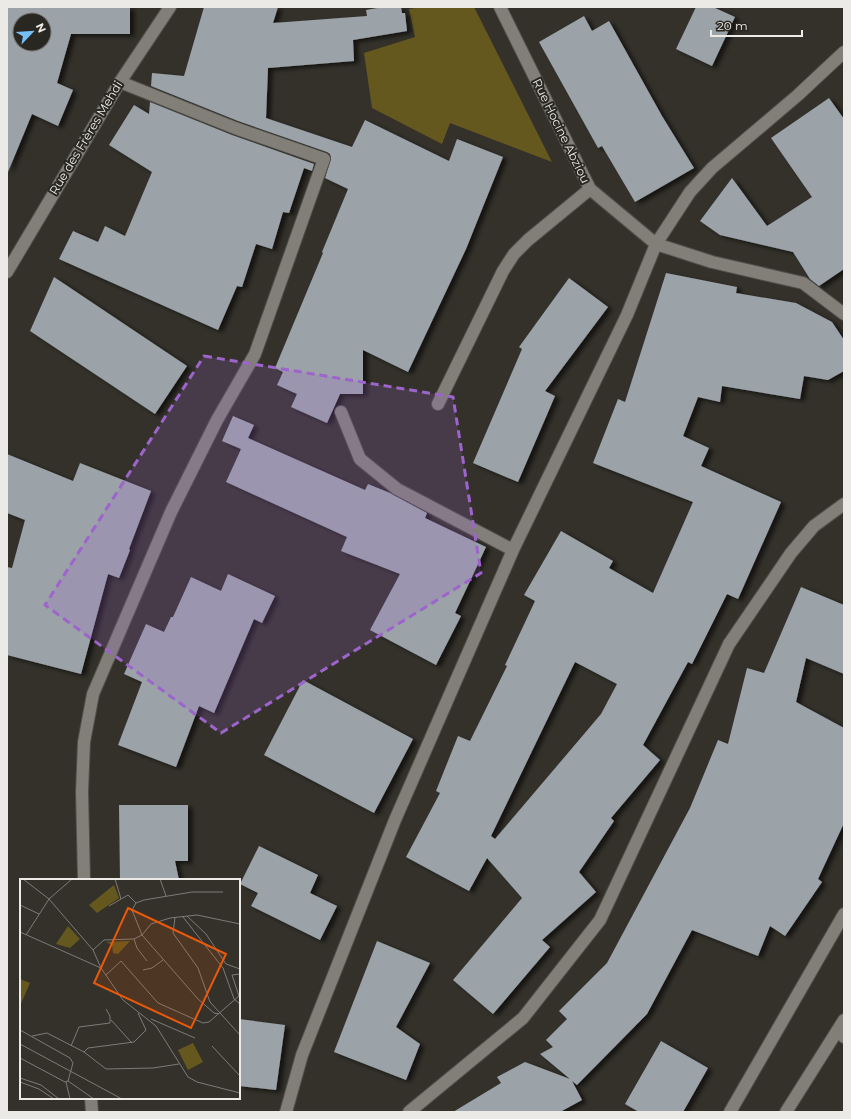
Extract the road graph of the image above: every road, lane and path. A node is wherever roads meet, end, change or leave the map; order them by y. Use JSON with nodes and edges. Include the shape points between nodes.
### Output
{"nodes":[{"id":1,"x":500,"y":7,"type":"edge"},
{"id":2,"x":171,"y":8,"type":"edge"},
{"id":3,"x":844,"y":52,"type":"edge"},
{"id":4,"x":120,"y":82,"type":"junction"},
{"id":5,"x":590,"y":189,"type":"junction"},
{"id":6,"x":656,"y":244,"type":"junction"},
{"id":7,"x":7,"y":272,"type":"edge"},
{"id":8,"x":844,"y":314,"type":"edge"},
{"id":9,"x":438,"y":404,"type":"dead end"},
{"id":10,"x":341,"y":412,"type":"dead end"},
{"id":11,"x":844,"y":504,"type":"edge"},
{"id":12,"x":513,"y":550,"type":"junction"},
{"id":13,"x":84,"y":879,"type":"edge"},
{"id":14,"x":844,"y":914,"type":"edge"},
{"id":15,"x":843,"y":1028,"type":"edge"},
{"id":16,"x":91,"y":1099,"type":"edge"},
{"id":17,"x":92,"y":1112,"type":"edge"},
{"id":18,"x":286,"y":1112,"type":"edge"},
{"id":19,"x":409,"y":1112,"type":"edge"},
{"id":20,"x":730,"y":1112,"type":"edge"},
{"id":21,"x":786,"y":1112,"type":"edge"}],
"edges":[{"from":1,"to":5,"type":"street","name":"Rue Hocine Abziou"},
{"from":2,"to":4,"type":"street","name":"Rue des Frères Mehdi"},
{"from":3,"to":6,"type":"street","via":[[712,168],[690,192]]},
{"from":4,"to":7,"type":"street","name":"Rue des Frères Mehdi"},
{"from":4,"to":13,"type":"street","via":[[235,128],[324,159],[255,354],[217,420],[171,512],[94,694],[84,742]]},
{"from":5,"to":6,"type":"street","name":"Rue Hocine Abziou"},
{"from":5,"to":9,"type":"street","via":[[514,254],[503,271]]},
{"from":6,"to":8,"type":"street","name":"Rue Hocine Abziou","via":[[712,262],[803,283]]},
{"from":6,"to":12,"type":"street","via":[[627,315]]},
{"from":10,"to":12,"type":"street","via":[[360,459],[397,489]]},
{"from":11,"to":19,"type":"street","via":[[814,526],[791,553],[729,644],[600,920],[523,1018]]},
{"from":12,"to":18,"type":"street","via":[[395,820],[302,1055]]},
{"from":14,"to":20,"type":"street"},
{"from":15,"to":21,"type":"street"},
{"from":16,"to":17,"type":"street"}]}
